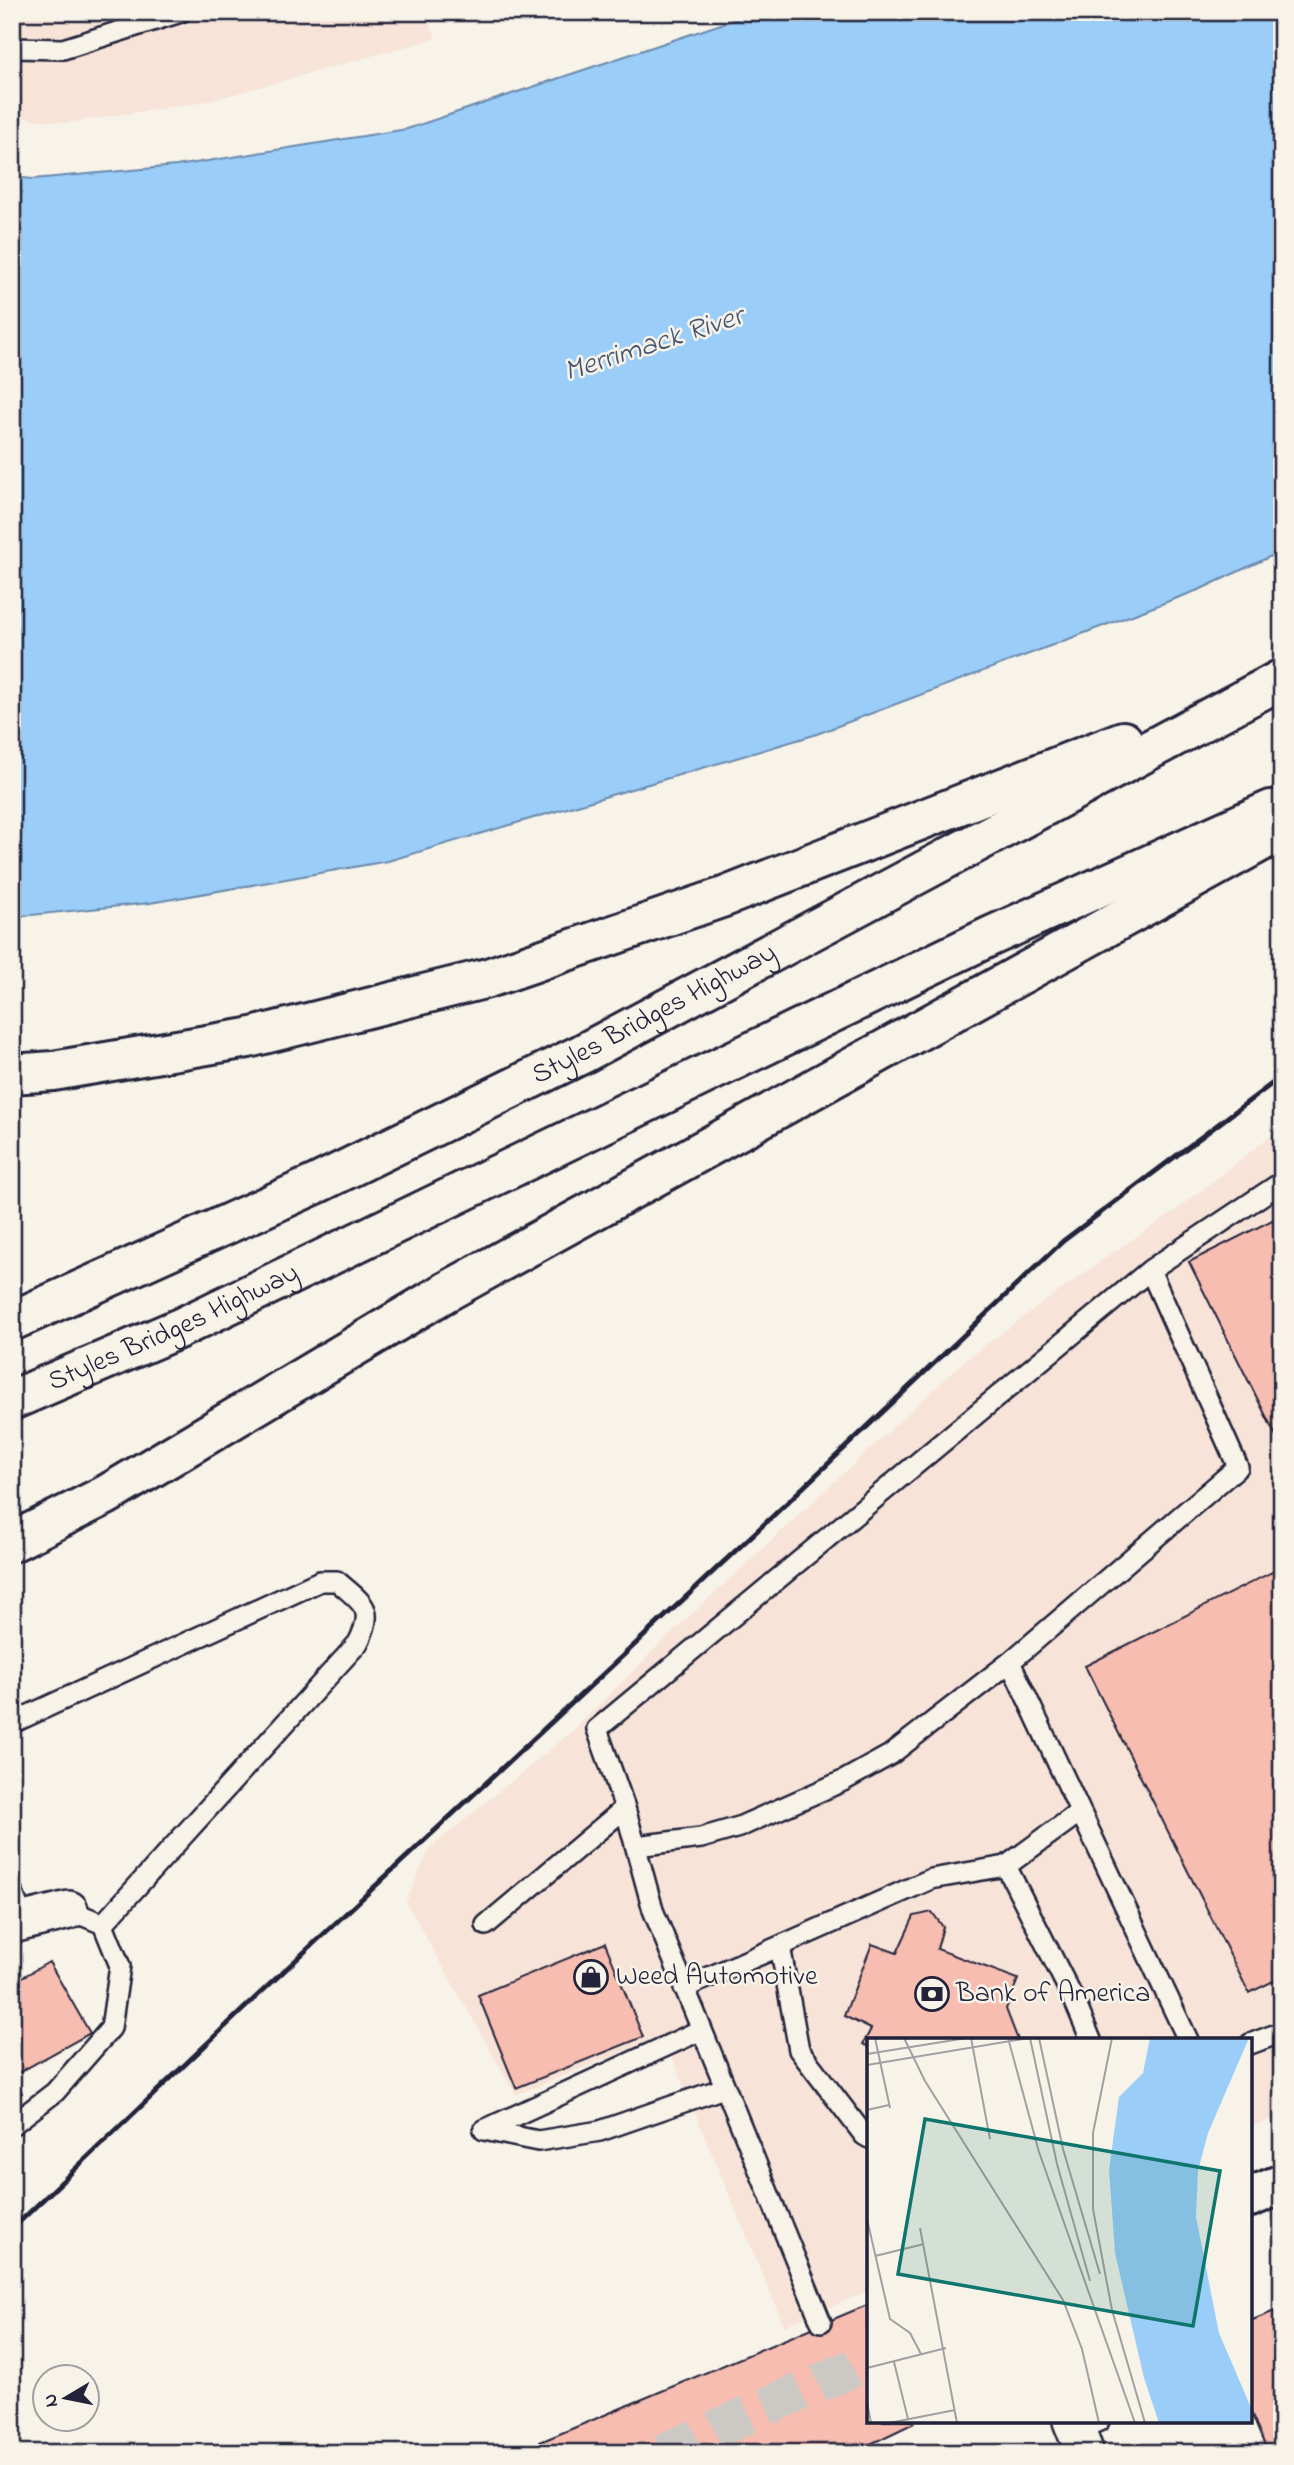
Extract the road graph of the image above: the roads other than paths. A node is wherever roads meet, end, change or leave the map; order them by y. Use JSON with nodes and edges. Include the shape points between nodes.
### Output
{"nodes":[{"id":1,"x":181,"y":12,"type":"edge"},
{"id":2,"x":12,"y":48,"type":"edge"},
{"id":3,"x":1282,"y":679,"type":"edge"},
{"id":4,"x":1282,"y":805,"type":"edge"},
{"id":5,"x":1282,"y":830,"type":"edge"},
{"id":6,"x":12,"y":1074,"type":"edge"},
{"id":7,"x":1282,"y":1182,"type":"edge"},
{"id":8,"x":1150,"y":1270,"type":"junction"},
{"id":9,"x":12,"y":1321,"type":"edge"},
{"id":10,"x":12,"y":1400,"type":"edge"},
{"id":11,"x":12,"y":1542,"type":"edge"},
{"id":12,"x":1010,"y":1662,"type":"junction"},
{"id":13,"x":12,"y":1723,"type":"edge"},
{"id":14,"x":625,"y":1808,"type":"junction"},
{"id":15,"x":1080,"y":1812,"type":"junction"},
{"id":16,"x":636,"y":1846,"type":"junction"},
{"id":17,"x":1006,"y":1866,"type":"junction"},
{"id":18,"x":69,"y":1910,"type":"joint"},
{"id":19,"x":16,"y":1912,"type":"edge"},
{"id":20,"x":103,"y":1924,"type":"junction"},
{"id":21,"x":486,"y":1925,"type":"dead end"},
{"id":22,"x":780,"y":1946,"type":"junction"},
{"id":23,"x":684,"y":1988,"type":"junction"},
{"id":24,"x":701,"y":2030,"type":"junction"},
{"id":25,"x":1282,"y":2032,"type":"edge"},
{"id":26,"x":1090,"y":2038,"type":"edge"},
{"id":27,"x":1187,"y":2038,"type":"edge"},
{"id":28,"x":1252,"y":2044,"type":"edge"},
{"id":29,"x":724,"y":2088,"type":"junction"},
{"id":30,"x":12,"y":2125,"type":"edge"},
{"id":31,"x":867,"y":2137,"type":"edge"},
{"id":32,"x":1282,"y":2184,"type":"edge"},
{"id":33,"x":1252,"y":2196,"type":"edge"},
{"id":34,"x":821,"y":2322,"type":"dead end"}],
"edges":[{"from":1,"to":2,"type":"lane","via":[[63,49]]},
{"from":3,"to":6,"type":"main road","via":[[724,897],[488,978],[248,1038]]},
{"from":3,"to":9,"type":"main road","name":"Styles Bridges Highway","via":[[582,1054],[316,1184]]},
{"from":4,"to":10,"type":"main road","name":"Styles Bridges Highway","via":[[991,936],[180,1328]]},
{"from":5,"to":11,"type":"main road","via":[[446,1292],[106,1495]]},
{"from":7,"to":8,"type":"lane"},
{"from":8,"to":12,"type":"lane","via":[[1238,1467]]},
{"from":8,"to":14,"type":"lane","via":[[597,1729]]},
{"from":12,"to":15,"type":"lane"},
{"from":12,"to":16,"type":"lane","via":[[890,1755],[843,1782],[739,1827],[701,1838]]},
{"from":13,"to":20,"type":"lane","via":[[320,1581],[337,1581],[364,1605],[368,1624],[358,1643]]},
{"from":14,"to":16,"type":"lane"},
{"from":14,"to":21,"type":"lane"},
{"from":15,"to":17,"type":"lane"},
{"from":15,"to":27,"type":"lane"},
{"from":16,"to":23,"type":"lane","via":[[653,1910]]},
{"from":17,"to":22,"type":"lane","via":[[931,1879]]},
{"from":17,"to":26,"type":"lane"},
{"from":18,"to":19,"type":"street"},
{"from":18,"to":20,"type":"lane"},
{"from":20,"to":30,"type":"lane","via":[[120,1966],[111,2028],[55,2092]]},
{"from":22,"to":23,"type":"lane"},
{"from":22,"to":31,"type":"lane","via":[[799,2050]]},
{"from":23,"to":24,"type":"lane"},
{"from":24,"to":29,"type":"lane"},
{"from":24,"to":29,"type":"lane","via":[[484,2130],[538,2141],[600,2131]]},
{"from":25,"to":28,"type":"lane"},
{"from":29,"to":34,"type":"lane"},
{"from":32,"to":33,"type":"main road"}]}
